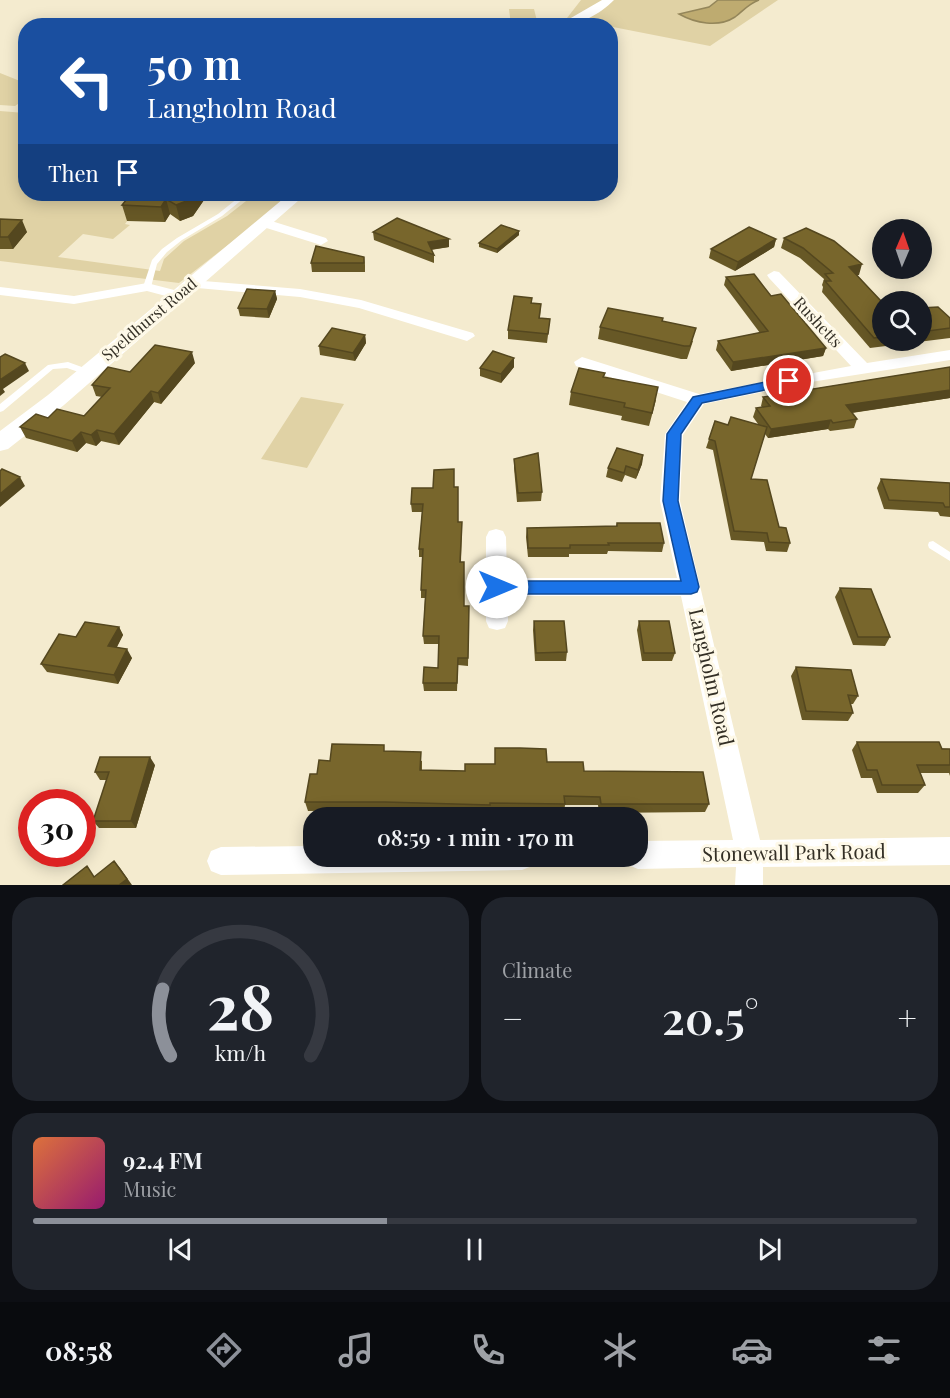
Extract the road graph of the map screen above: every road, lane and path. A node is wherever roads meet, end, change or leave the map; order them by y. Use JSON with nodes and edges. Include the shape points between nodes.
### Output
{"nodes":[{"id":1,"x":609,"y":0,"type":"edge"},
{"id":2,"x":579,"y":18,"type":"edge"},
{"id":3,"x":237,"y":201,"type":"edge"},
{"id":4,"x":290,"y":201,"type":"edge"},
{"id":5,"x":265,"y":222,"type":"junction"},
{"id":6,"x":321,"y":241,"type":"dead end"},
{"id":7,"x":774,"y":275,"type":"dead end"},
{"id":8,"x":147,"y":287,"type":"junction"},
{"id":9,"x":184,"y":289,"type":"junction"},
{"id":10,"x":0,"y":291,"type":"edge"},
{"id":11,"x":467,"y":336,"type":"dead end"},
{"id":12,"x":950,"y":355,"type":"edge"},
{"id":13,"x":582,"y":362,"type":"dead end"},
{"id":14,"x":862,"y":369,"type":"junction"},
{"id":15,"x":87,"y":372,"type":"junction"},
{"id":16,"x":698,"y":400,"type":"junction"},
{"id":17,"x":0,"y":409,"type":"edge"},
{"id":18,"x":0,"y":443,"type":"edge"},
{"id":19,"x":496,"y":537,"type":"dead end"},
{"id":20,"x":933,"y":545,"type":"dead end"},
{"id":21,"x":950,"y":557,"type":"edge"},
{"id":22,"x":497,"y":587,"type":"junction"},
{"id":23,"x":691,"y":587,"type":"junction"},
{"id":24,"x":497,"y":621,"type":"dead end"},
{"id":25,"x":950,"y":850,"type":"edge"},
{"id":26,"x":648,"y":855,"type":"edge"},
{"id":27,"x":750,"y":855,"type":"junction"},
{"id":28,"x":303,"y":860,"type":"edge"},
{"id":29,"x":221,"y":861,"type":"dead end"},
{"id":30,"x":749,"y":885,"type":"edge"}],
"edges":[{"from":1,"to":2,"type":"street"},
{"from":3,"to":8,"type":"lane","via":[[156,258]]},
{"from":4,"to":5,"type":"street","name":"Speldhurst Road"},
{"from":5,"to":6,"type":"street"},
{"from":5,"to":9,"type":"street","name":"Speldhurst Road"},
{"from":7,"to":14,"type":"street","name":"Rushetts"},
{"from":8,"to":9,"type":"street"},
{"from":8,"to":10,"type":"street","via":[[74,300]]},
{"from":9,"to":11,"type":"street","via":[[300,292],[361,304]]},
{"from":9,"to":15,"type":"street","name":"Speldhurst Road"},
{"from":12,"to":14,"type":"street"},
{"from":13,"to":16,"type":"street"},
{"from":14,"to":16,"type":"street"},
{"from":15,"to":17,"type":"lane","via":[[68,365],[51,367]]},
{"from":15,"to":18,"type":"street","name":"Speldhurst Road"},
{"from":16,"to":23,"type":"street","name":"Langholm Road","via":[[674,434],[670,501]]},
{"from":19,"to":22,"type":"street"},
{"from":20,"to":21,"type":"lane"},
{"from":22,"to":23,"type":"street"},
{"from":22,"to":24,"type":"street"},
{"from":23,"to":27,"type":"street","name":"Langholm Road"},
{"from":25,"to":27,"type":"street","name":"Stonewall Park Road"},
{"from":26,"to":27,"type":"street","name":"Stonewall Park Road"},
{"from":27,"to":30,"type":"street","name":"Langholm Road"},
{"from":28,"to":29,"type":"street"}]}
